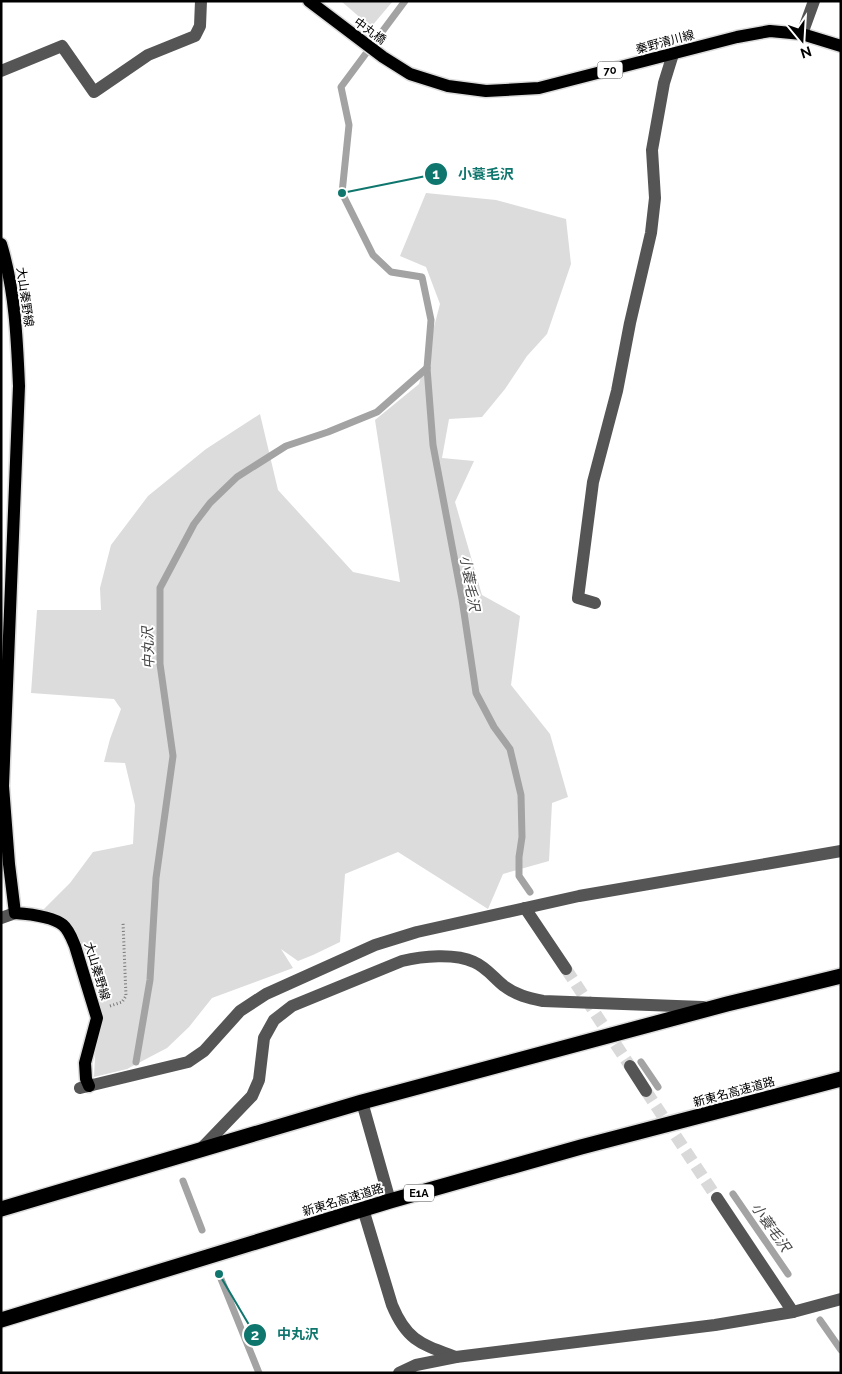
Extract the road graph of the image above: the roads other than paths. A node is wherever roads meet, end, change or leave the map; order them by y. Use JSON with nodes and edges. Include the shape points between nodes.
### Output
{"nodes":[{"id":1,"x":201,"y":1,"type":"edge"},
{"id":2,"x":308,"y":1,"type":"edge"},
{"id":3,"x":814,"y":1,"type":"edge"},
{"id":4,"x":802,"y":34,"type":"junction"},
{"id":5,"x":841,"y":46,"type":"edge"},
{"id":6,"x":673,"y":54,"type":"junction"},
{"id":7,"x":383,"y":57,"type":"joint"},
{"id":8,"x":1,"y":71,"type":"edge"},
{"id":9,"x":1,"y":244,"type":"edge"},
{"id":10,"x":595,"y":603,"type":"dead end"},
{"id":11,"x":841,"y":851,"type":"edge"},
{"id":12,"x":525,"y":908,"type":"junction"},
{"id":13,"x":15,"y":913,"type":"junction"},
{"id":14,"x":1,"y":918,"type":"edge"},
{"id":15,"x":566,"y":969,"type":"tunnel mouth"},
{"id":16,"x":313,"y":972,"type":"junction"},
{"id":17,"x":841,"y":976,"type":"edge"},
{"id":18,"x":322,"y":994,"type":"junction"},
{"id":19,"x":713,"y":1008,"type":"junction"},
{"id":20,"x":630,"y":1066,"type":"tunnel mouth"},
{"id":21,"x":841,"y":1079,"type":"edge"},
{"id":22,"x":84,"y":1087,"type":"joint"},
{"id":23,"x":646,"y":1091,"type":"tunnel mouth"},
{"id":24,"x":362,"y":1102,"type":"junction"},
{"id":25,"x":201,"y":1149,"type":"junction"},
{"id":26,"x":717,"y":1198,"type":"tunnel mouth"},
{"id":27,"x":390,"y":1201,"type":"junction"},
{"id":28,"x":1,"y":1209,"type":"edge"},
{"id":29,"x":364,"y":1209,"type":"junction"},
{"id":30,"x":841,"y":1299,"type":"edge"},
{"id":31,"x":793,"y":1312,"type":"junction"},
{"id":32,"x":1,"y":1320,"type":"edge"},
{"id":33,"x":456,"y":1356,"type":"junction"},
{"id":34,"x":399,"y":1373,"type":"edge"}],
"edges":[{"from":1,"to":8,"type":"street","via":[[200,26],[195,36],[148,56],[94,92],[62,46]]},
{"from":2,"to":7,"type":"main road","name":"中丸橋","number":"70"},
{"from":3,"to":4,"type":"street"},
{"from":4,"to":5,"type":"main road","name":"秦野清川線","number":"70"},
{"from":4,"to":6,"type":"main road","name":"秦野清川線","number":"70","via":[[770,31]]},
{"from":6,"to":7,"type":"main road","name":"秦野清川線","number":"70","via":[[539,88],[486,91],[448,86],[410,74]]},
{"from":6,"to":10,"type":"street","via":[[664,83],[652,150],[655,198],[651,233],[617,391],[593,482],[578,598]]},
{"from":9,"to":13,"type":"main road","name":"大山秦野線","via":[[13,298],[19,386],[3,786]]},
{"from":11,"to":12,"type":"street"},
{"from":12,"to":15,"type":"street"},
{"from":12,"to":16,"type":"street","via":[[417,932],[375,945]]},
{"from":13,"to":14,"type":"street"},
{"from":13,"to":22,"type":"main road","name":"大山秦野線","via":[[41,916],[63,925],[70,935],[97,1018],[85,1063]]},
{"from":16,"to":18,"type":"street"},
{"from":16,"to":22,"type":"street","via":[[266,994],[240,1011],[204,1051],[188,1062]]},
{"from":17,"to":19,"type":"highway"},
{"from":18,"to":19,"type":"street","via":[[402,961],[417,957],[455,957],[474,962],[512,991],[532,999]]},
{"from":18,"to":25,"type":"street","via":[[292,1006],[274,1020],[264,1038],[257,1088]]},
{"from":19,"to":24,"type":"highway"},
{"from":20,"to":23,"type":"street"},
{"from":21,"to":27,"type":"highway","name":"新東名高速道路","number":"E1A"},
{"from":24,"to":25,"type":"highway"},
{"from":24,"to":27,"type":"street"},
{"from":25,"to":28,"type":"highway"},
{"from":26,"to":31,"type":"street"},
{"from":27,"to":29,"type":"highway","name":"新東名高速道路","number":"E1A"},
{"from":29,"to":32,"type":"highway","name":"新東名高速道路","number":"E1A"},
{"from":29,"to":33,"type":"street","via":[[390,1298],[406,1332],[427,1346]]},
{"from":30,"to":31,"type":"street"},
{"from":31,"to":33,"type":"street","via":[[715,1325]]},
{"from":33,"to":34,"type":"street","via":[[416,1365]]}]}
